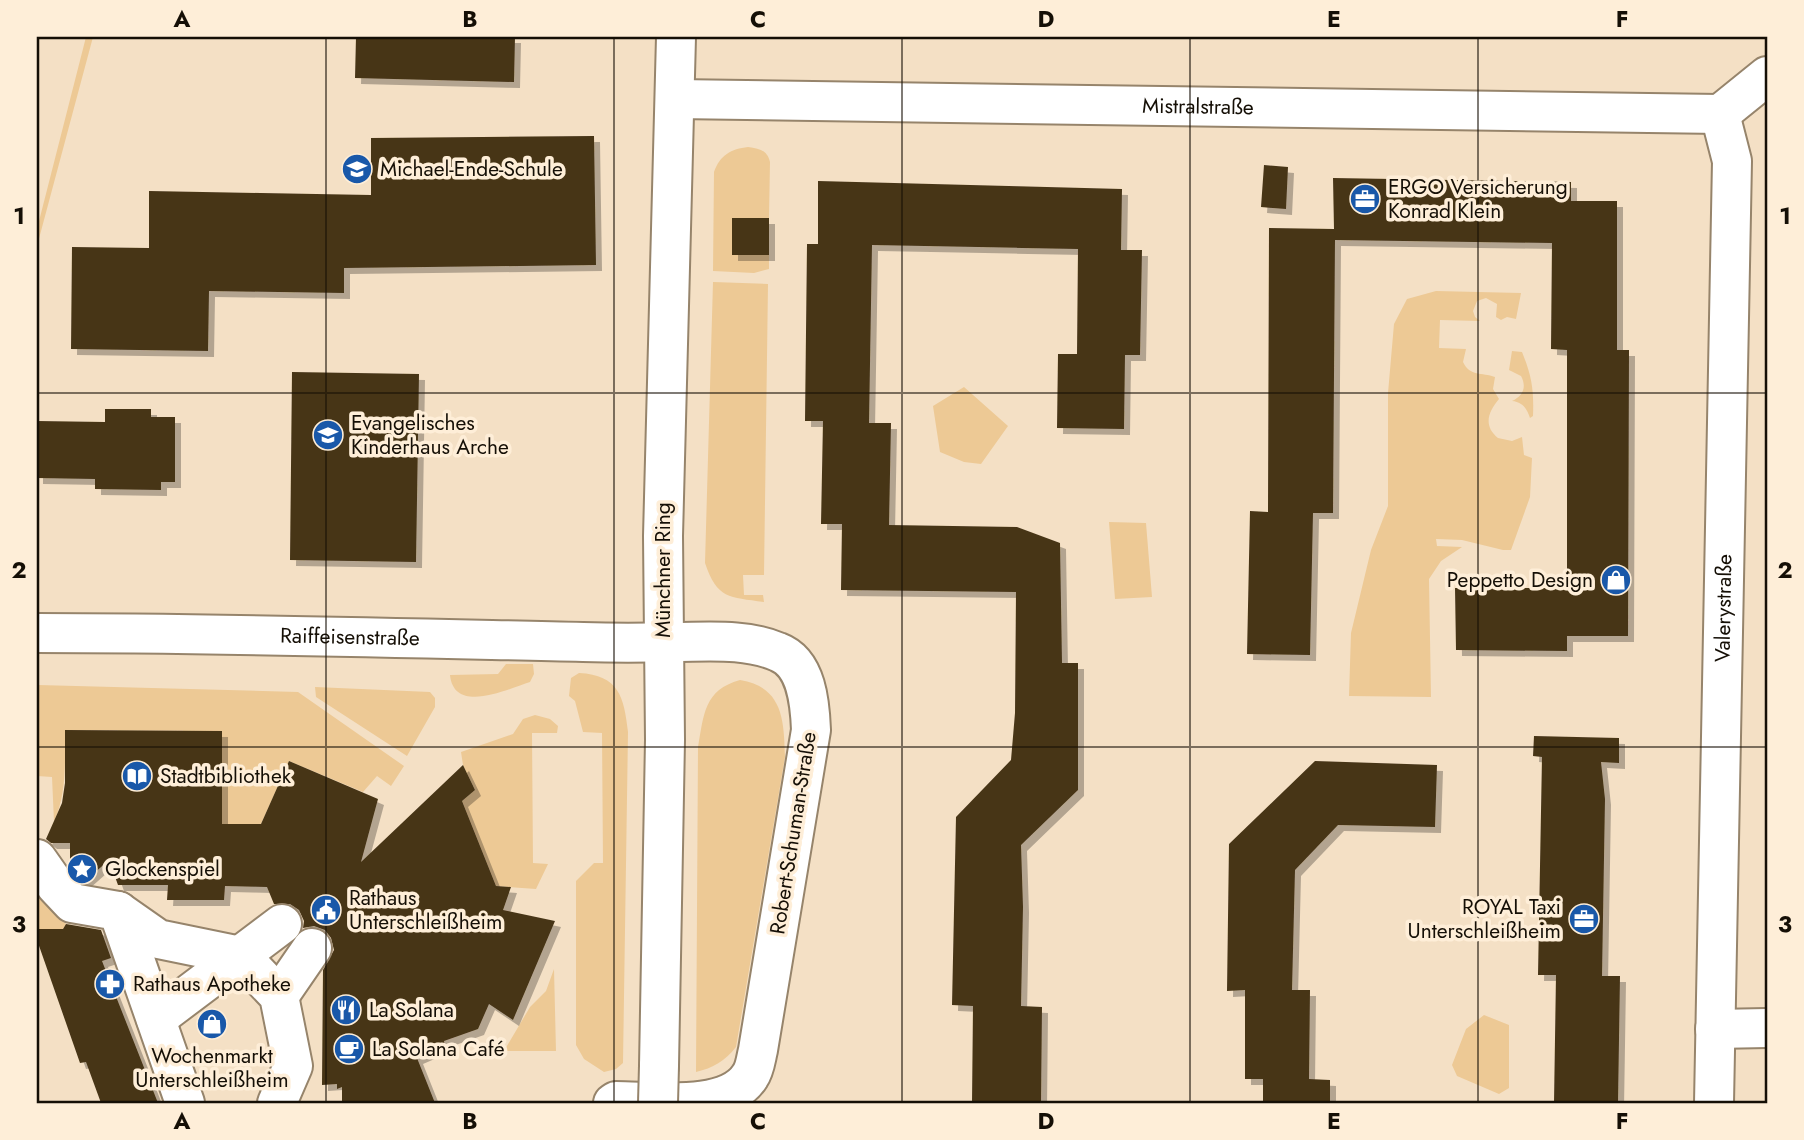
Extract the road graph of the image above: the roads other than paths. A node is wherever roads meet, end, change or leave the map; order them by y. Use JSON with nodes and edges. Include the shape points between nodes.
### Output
{"nodes":[{"id":1,"x":676,"y":37,"type":"edge"},
{"id":2,"x":1767,"y":76,"type":"edge"},
{"id":3,"x":676,"y":99,"type":"junction"},
{"id":4,"x":1720,"y":114,"type":"junction"},
{"id":5,"x":37,"y":633,"type":"edge"},
{"id":6,"x":663,"y":642,"type":"junction"},
{"id":7,"x":43,"y":878,"type":"edge"},
{"id":8,"x":131,"y":905,"type":"junction"},
{"id":9,"x":282,"y":924,"type":"dead end"},
{"id":10,"x":312,"y":948,"type":"dead end"},
{"id":11,"x":241,"y":956,"type":"junction"},
{"id":12,"x":279,"y":996,"type":"junction"},
{"id":13,"x":156,"y":1019,"type":"junction"},
{"id":14,"x":1767,"y":1028,"type":"edge"},
{"id":15,"x":1715,"y":1029,"type":"junction"},
{"id":16,"x":293,"y":1066,"type":"junction"},
{"id":17,"x":658,"y":1085,"type":"edge"},
{"id":18,"x":738,"y":1097,"type":"edge"},
{"id":19,"x":185,"y":1103,"type":"edge"},
{"id":20,"x":277,"y":1103,"type":"edge"},
{"id":21,"x":303,"y":1103,"type":"edge"},
{"id":22,"x":613,"y":1103,"type":"edge"},
{"id":23,"x":1714,"y":1103,"type":"edge"}],
"edges":[{"from":1,"to":3,"type":"street","name":"Münchner Ring"},
{"from":2,"to":4,"type":"street"},
{"from":3,"to":4,"type":"street","name":"Mistralstraße"},
{"from":3,"to":6,"type":"street","name":"Münchner Ring","via":[[666,360]]},
{"from":4,"to":15,"type":"street","name":"Valerystraße","via":[[1732,161]]},
{"from":5,"to":6,"type":"street","name":"Raiffeisenstraße"},
{"from":6,"to":17,"type":"street","name":"Münchner Ring"},
{"from":6,"to":18,"type":"street","name":"Robert-Schuman-Straße","via":[[739,642],[780,652],[799,670],[810,706],[805,777],[758,1050]]},
{"from":7,"to":8,"type":"street","via":[[72,902]]},
{"from":8,"to":11,"type":"street","via":[[158,939]]},
{"from":8,"to":13,"type":"street"},
{"from":9,"to":11,"type":"street"},
{"from":10,"to":12,"type":"street"},
{"from":11,"to":12,"type":"street"},
{"from":11,"to":13,"type":"street"},
{"from":12,"to":16,"type":"street"},
{"from":13,"to":19,"type":"street"},
{"from":14,"to":15,"type":"street"},
{"from":15,"to":23,"type":"street","name":"Valerystraße"},
{"from":16,"to":20,"type":"street"},
{"from":16,"to":21,"type":"street"},
{"from":18,"to":22,"type":"street","name":"Robert-Schuman-Straße"}]}
